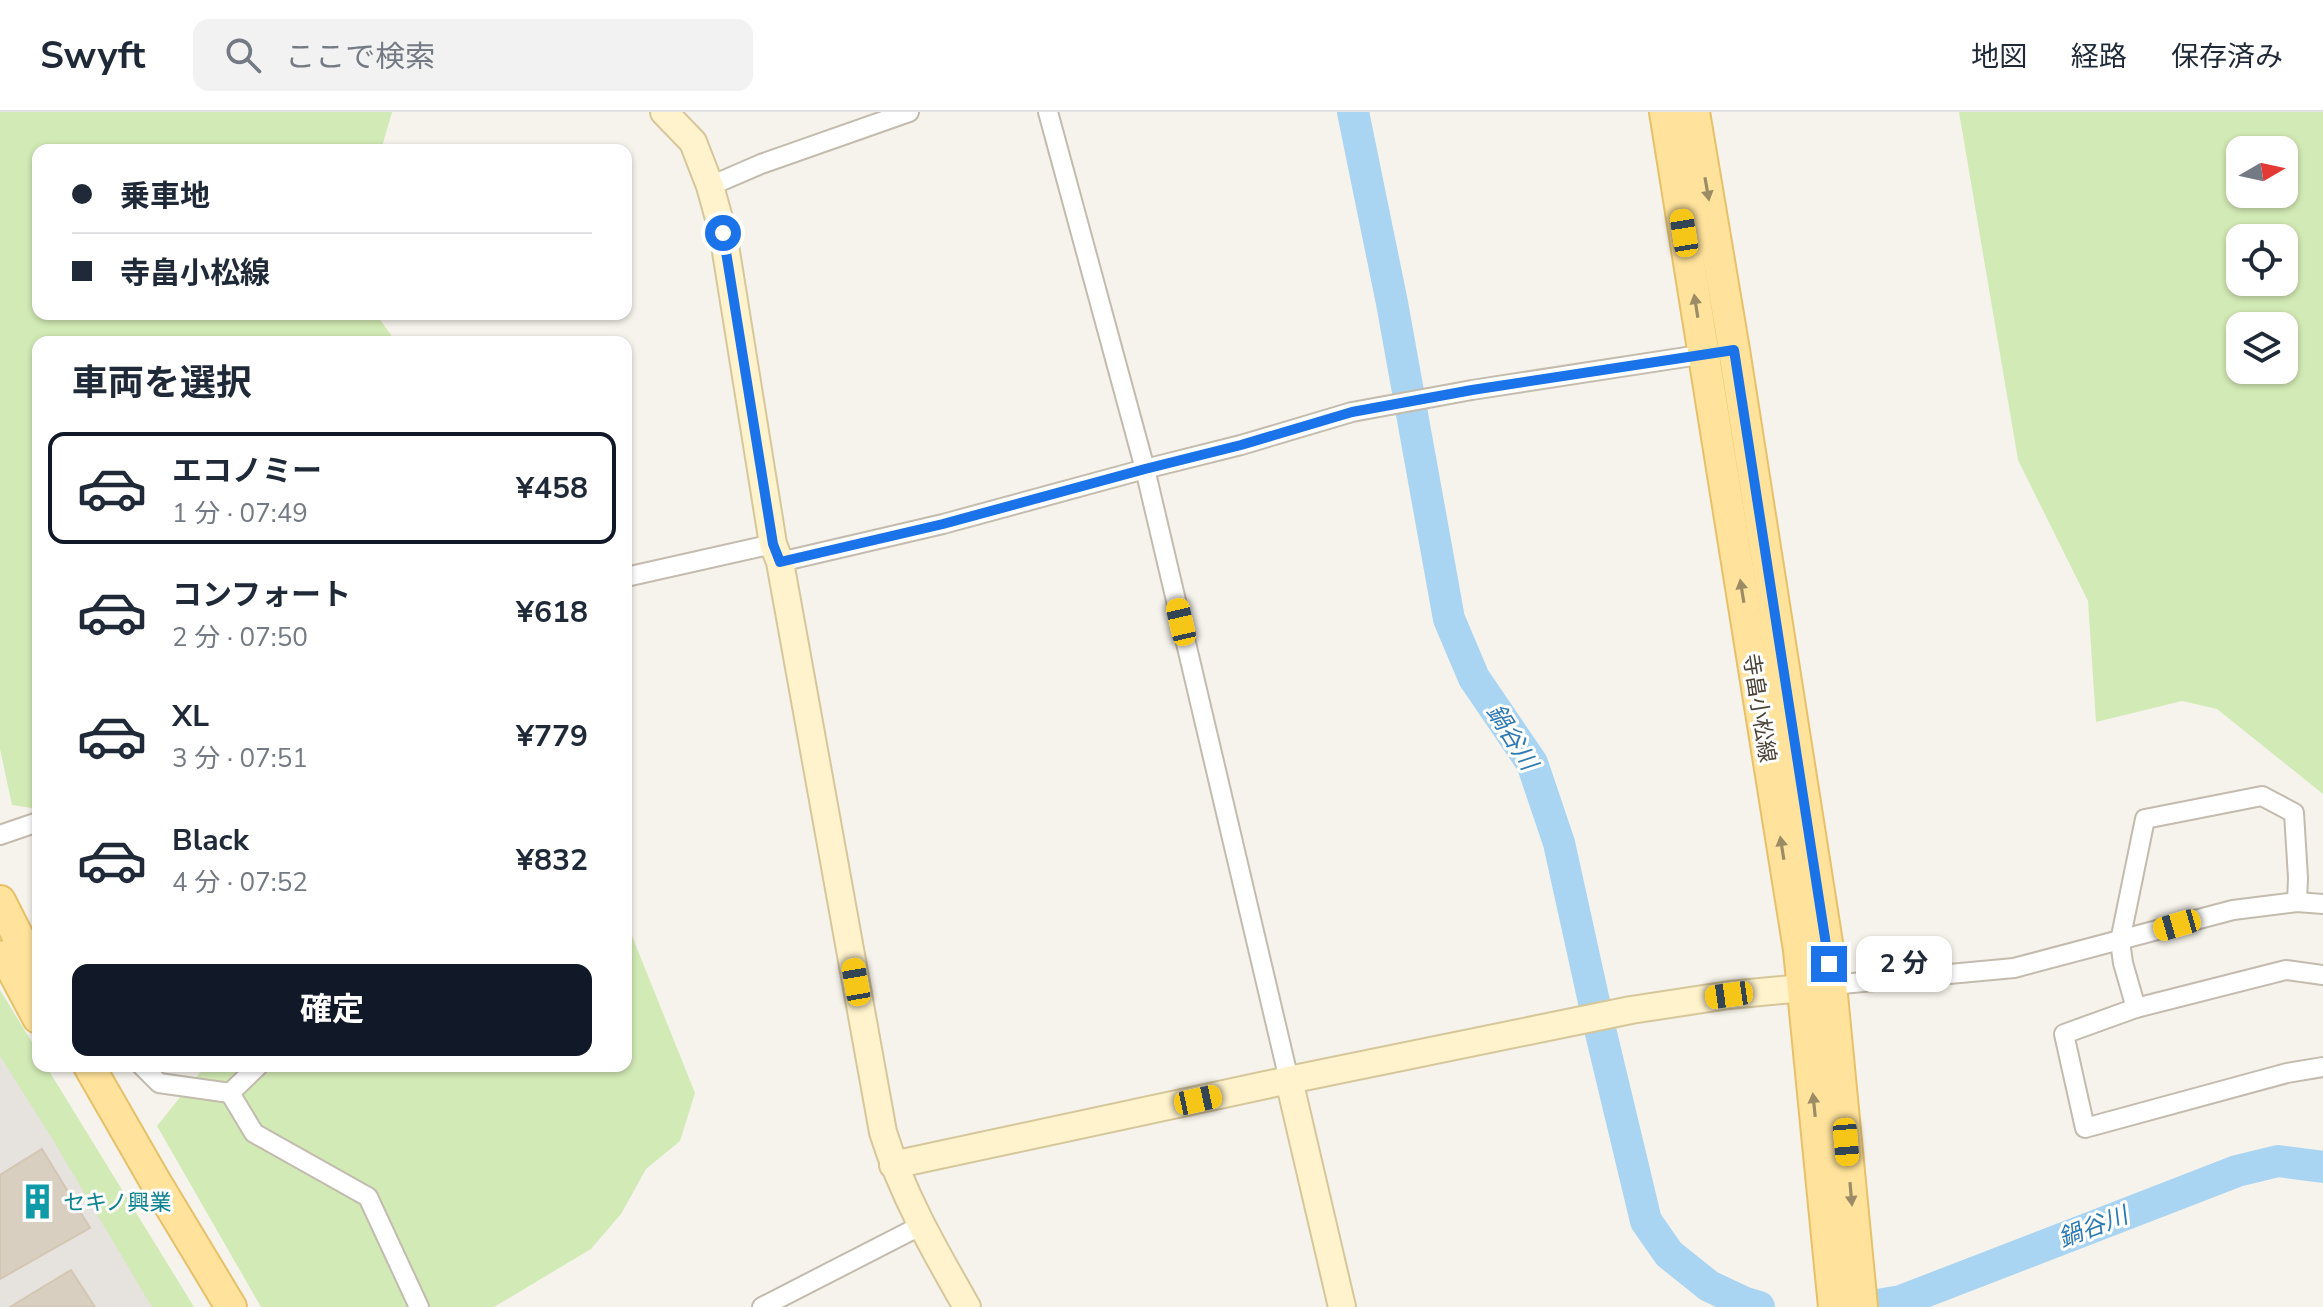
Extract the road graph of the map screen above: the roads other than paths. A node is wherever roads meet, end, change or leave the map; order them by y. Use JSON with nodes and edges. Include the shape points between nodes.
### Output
{"nodes":[{"id":1,"x":664,"y":112,"type":"edge"},
{"id":2,"x":909,"y":112,"type":"edge"},
{"id":3,"x":1048,"y":112,"type":"edge"},
{"id":4,"x":1665,"y":112,"type":"edge"},
{"id":5,"x":1694,"y":112,"type":"edge"},
{"id":6,"x":710,"y":186,"type":"junction"},
{"id":7,"x":1734,"y":350,"type":"junction"},
{"id":8,"x":1704,"y":354,"type":"junction"},
{"id":9,"x":1145,"y":469,"type":"junction"},
{"id":10,"x":776,"y":553,"type":"junction"},
{"id":11,"x":632,"y":576,"type":"edge"},
{"id":12,"x":32,"y":824,"type":"edge"},
{"id":13,"x":0,"y":835,"type":"edge"},
{"id":14,"x":0,"y":901,"type":"edge"},
{"id":15,"x":2297,"y":902,"type":"junction"},
{"id":16,"x":2323,"y":904,"type":"edge"},
{"id":17,"x":2120,"y":941,"type":"junction"},
{"id":18,"x":0,"y":946,"type":"edge"},
{"id":19,"x":32,"y":964,"type":"edge"},
{"id":20,"x":2323,"y":975,"type":"edge"},
{"id":21,"x":1817,"y":987,"type":"junction"},
{"id":22,"x":32,"y":1007,"type":"edge"},
{"id":23,"x":2136,"y":1008,"type":"junction"},
{"id":24,"x":2323,"y":1067,"type":"edge"},
{"id":25,"x":68,"y":1072,"type":"edge"},
{"id":26,"x":92,"y":1072,"type":"edge"},
{"id":27,"x":148,"y":1072,"type":"edge"},
{"id":28,"x":252,"y":1072,"type":"edge"},
{"id":29,"x":1289,"y":1080,"type":"junction"},
{"id":30,"x":230,"y":1093,"type":"junction"},
{"id":31,"x":893,"y":1165,"type":"junction"},
{"id":32,"x":922,"y":1225,"type":"junction"},
{"id":33,"x":1841,"y":1238,"type":"junction"},
{"id":34,"x":207,"y":1307,"type":"edge"},
{"id":35,"x":231,"y":1307,"type":"edge"},
{"id":36,"x":419,"y":1307,"type":"edge"},
{"id":37,"x":762,"y":1307,"type":"edge"},
{"id":38,"x":967,"y":1307,"type":"edge"},
{"id":39,"x":1342,"y":1307,"type":"edge"},
{"id":40,"x":1834,"y":1307,"type":"edge"},
{"id":41,"x":1862,"y":1307,"type":"edge"}],
"edges":[{"from":1,"to":6,"type":"street","via":[[693,142]]},
{"from":2,"to":6,"type":"street"},
{"from":3,"to":9,"type":"street"},
{"from":8,"to":4,"type":"main road","name":"寺畠小松線","one_way":true},
{"from":5,"to":7,"type":"main road","name":"寺畠小松線","one_way":true},
{"from":6,"to":10,"type":"street","via":[[723,233]]},
{"from":7,"to":8,"type":"street"},
{"from":7,"to":21,"type":"main road","name":"寺畠小松線","via":[[1827,943]]},
{"from":8,"to":9,"type":"street","via":[[1352,412]]},
{"from":21,"to":8,"type":"main road","name":"寺畠小松線","one_way":true,"via":[[1796,934]]},
{"from":9,"to":10,"type":"street","via":[[943,524]]},
{"from":9,"to":29,"type":"street"},
{"from":10,"to":11,"type":"street"},
{"from":10,"to":31,"type":"street"},
{"from":12,"to":13,"type":"street"},
{"from":14,"to":19,"type":"main road"},
{"from":15,"to":16,"type":"street"},
{"from":15,"to":17,"type":"street","via":[[2233,910]]},
{"from":15,"to":17,"type":"street","via":[[2294,813],[2284,807],[2262,796],[2145,819]]},
{"from":17,"to":21,"type":"street","via":[[2014,968]]},
{"from":17,"to":23,"type":"street"},
{"from":18,"to":22,"type":"main road"},
{"from":20,"to":23,"type":"street","via":[[2286,970]]},
{"from":21,"to":29,"type":"street","via":[[1631,1010]]},
{"from":21,"to":33,"type":"main road","name":"寺畠小松線"},
{"from":23,"to":24,"type":"street","via":[[2064,1034],[2085,1128]]},
{"from":25,"to":34,"type":"main road"},
{"from":26,"to":35,"type":"main road"},
{"from":27,"to":30,"type":"street","via":[[159,1083]]},
{"from":28,"to":30,"type":"street"},
{"from":29,"to":31,"type":"street"},
{"from":29,"to":39,"type":"street"},
{"from":30,"to":36,"type":"street","via":[[254,1133],[368,1197]]},
{"from":31,"to":32,"type":"street"},
{"from":32,"to":37,"type":"street"},
{"from":32,"to":38,"type":"street"},
{"from":33,"to":40,"type":"main road","name":"寺畠小松線"},
{"from":33,"to":41,"type":"main road","name":"寺畠小松線"}]}
